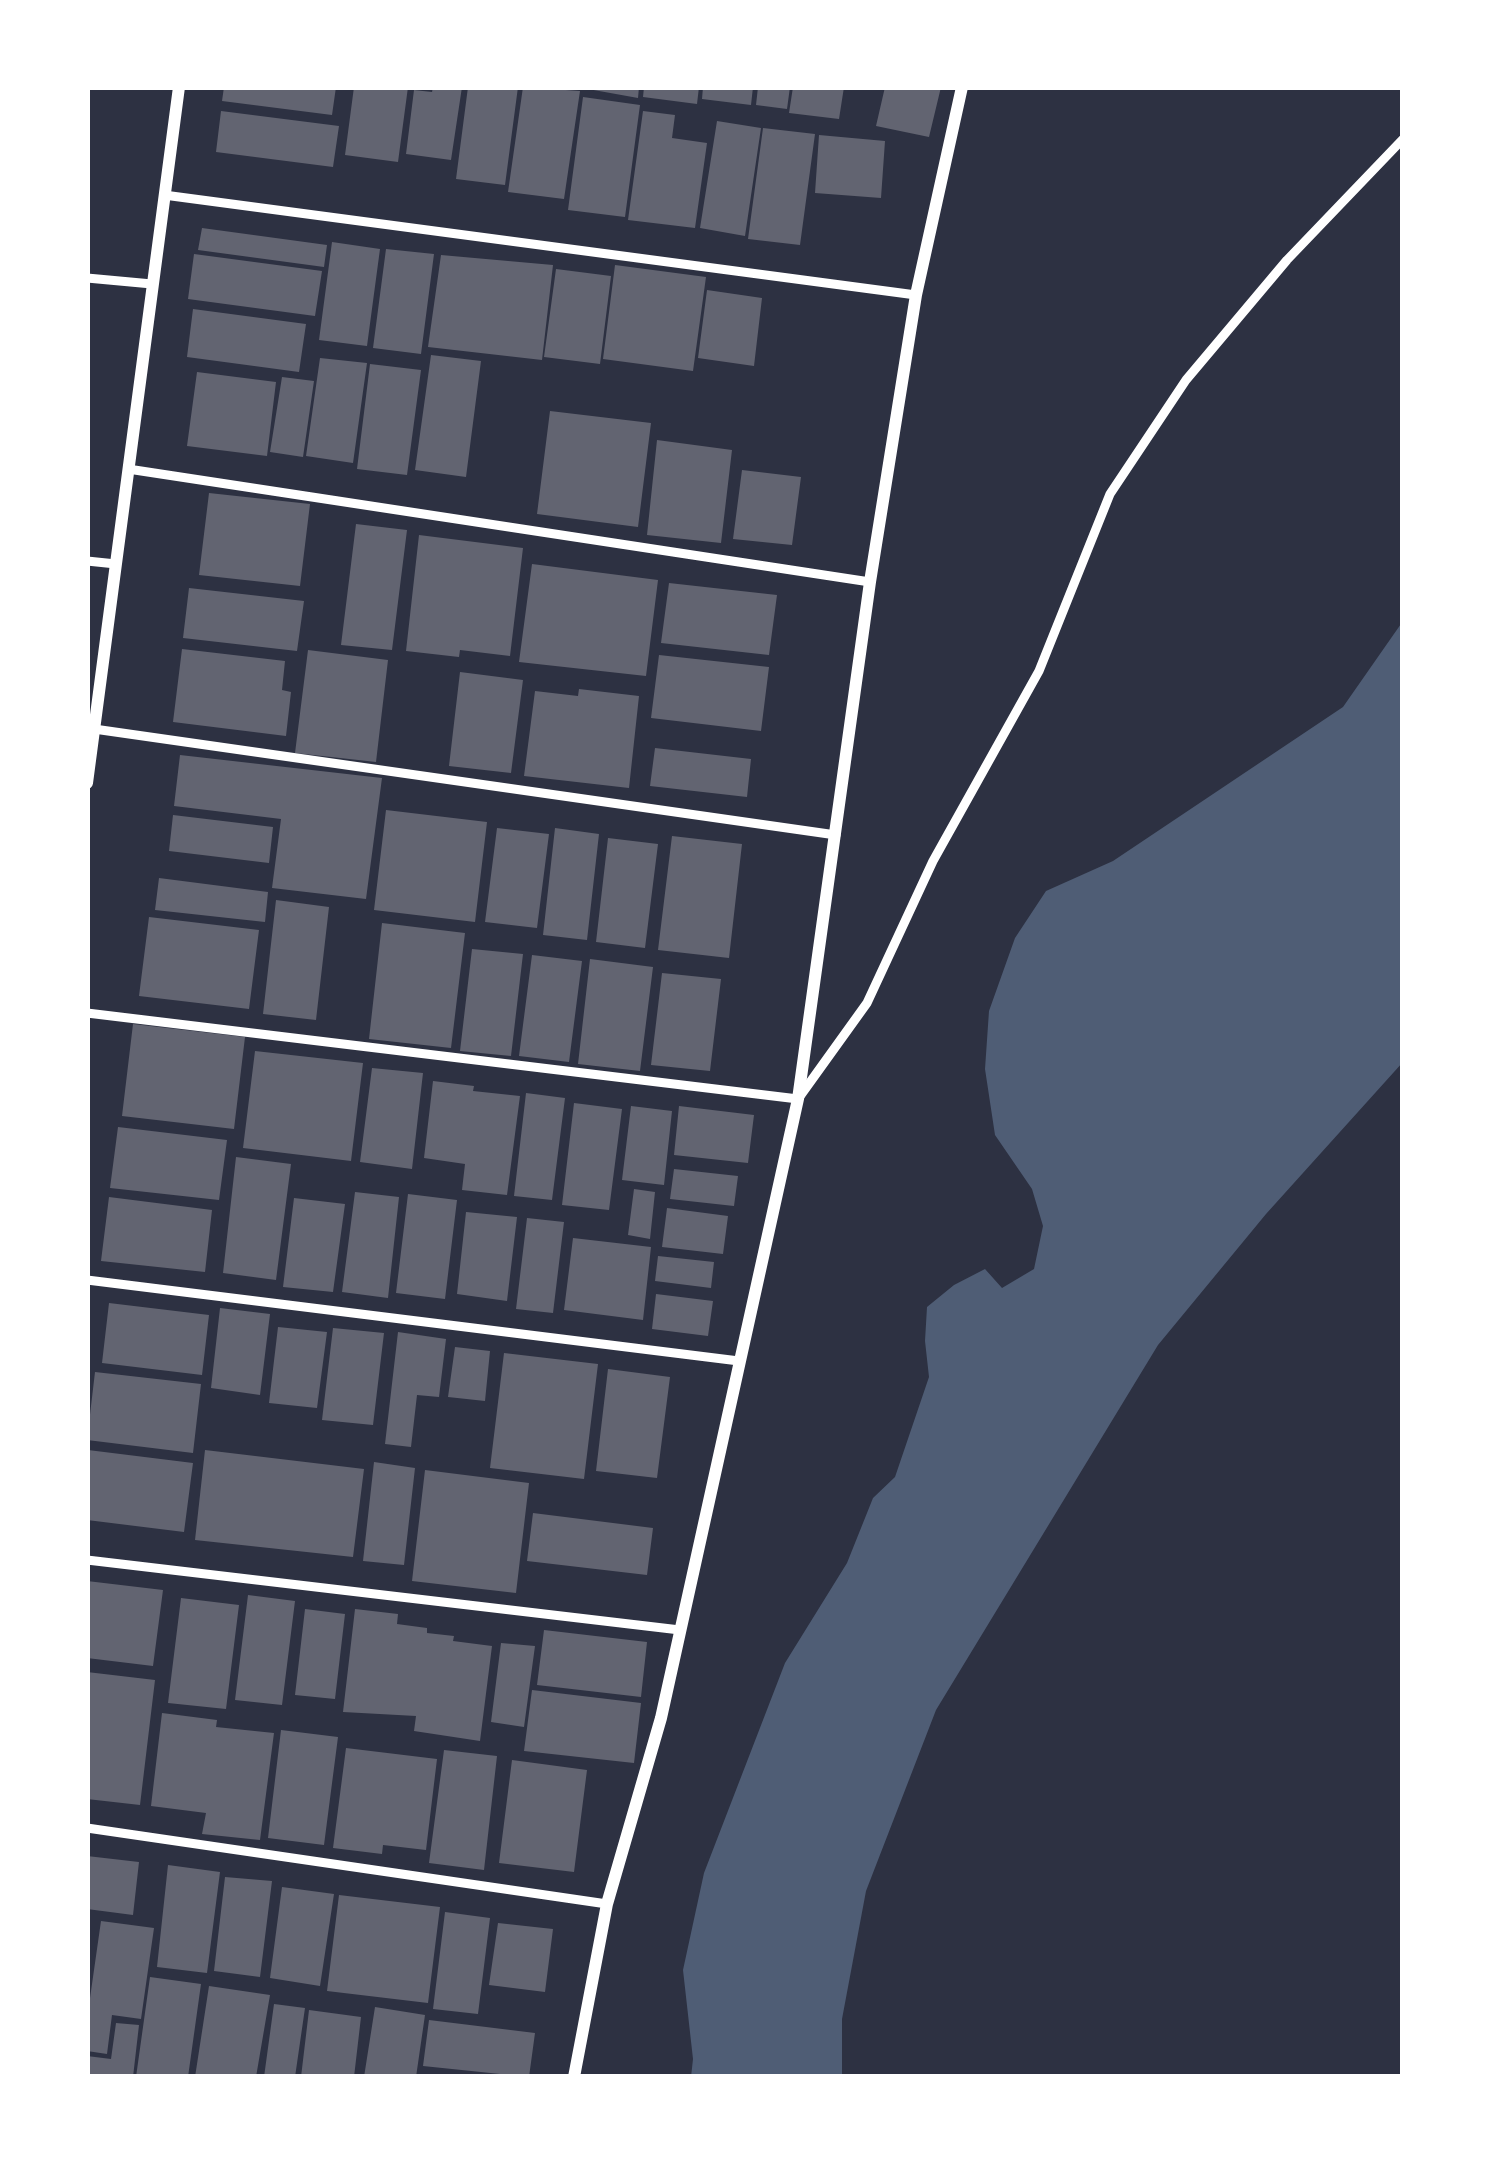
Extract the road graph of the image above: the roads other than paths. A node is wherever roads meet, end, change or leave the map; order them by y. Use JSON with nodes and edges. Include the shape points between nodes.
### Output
{"nodes":[{"id":1,"x":179,"y":87,"type":"edge"},
{"id":2,"x":962,"y":87,"type":"edge"},
{"id":3,"x":1403,"y":139,"type":"edge"},
{"id":4,"x":164,"y":195,"type":"junction"},
{"id":5,"x":87,"y":278,"type":"edge"},
{"id":6,"x":152,"y":284,"type":"junction"},
{"id":7,"x":916,"y":295,"type":"junction"},
{"id":8,"x":128,"y":470,"type":"junction"},
{"id":9,"x":87,"y":561,"type":"edge"},
{"id":10,"x":116,"y":564,"type":"junction"},
{"id":11,"x":870,"y":582,"type":"junction"},
{"id":12,"x":94,"y":729,"type":"junction"},
{"id":13,"x":87,"y":783,"type":"edge"},
{"id":14,"x":836,"y":835,"type":"junction"},
{"id":15,"x":87,"y":1013,"type":"edge"},
{"id":16,"x":799,"y":1099,"type":"junction"},
{"id":17,"x":87,"y":1280,"type":"edge"},
{"id":18,"x":740,"y":1361,"type":"junction"},
{"id":19,"x":87,"y":1560,"type":"edge"},
{"id":20,"x":680,"y":1630,"type":"junction"},
{"id":21,"x":87,"y":1828,"type":"edge"},
{"id":22,"x":607,"y":1904,"type":"junction"},
{"id":23,"x":574,"y":2077,"type":"edge"}],
"edges":[{"from":1,"to":4,"type":"street"},
{"from":2,"to":7,"type":"street"},
{"from":3,"to":16,"type":"lane","via":[[1186,380],[1110,494],[1039,671],[934,861],[868,1003]]},
{"from":4,"to":6,"type":"street"},
{"from":4,"to":7,"type":"lane"},
{"from":5,"to":6,"type":"lane"},
{"from":6,"to":8,"type":"street"},
{"from":7,"to":11,"type":"street"},
{"from":8,"to":10,"type":"street"},
{"from":8,"to":11,"type":"lane"},
{"from":9,"to":10,"type":"lane"},
{"from":10,"to":12,"type":"street"},
{"from":11,"to":14,"type":"street"},
{"from":12,"to":13,"type":"street"},
{"from":12,"to":14,"type":"lane"},
{"from":14,"to":16,"type":"street"},
{"from":15,"to":16,"type":"lane"},
{"from":16,"to":18,"type":"street"},
{"from":17,"to":18,"type":"lane"},
{"from":18,"to":20,"type":"street"},
{"from":19,"to":20,"type":"lane"},
{"from":20,"to":22,"type":"street"},
{"from":21,"to":22,"type":"lane"},
{"from":22,"to":23,"type":"street"}]}
